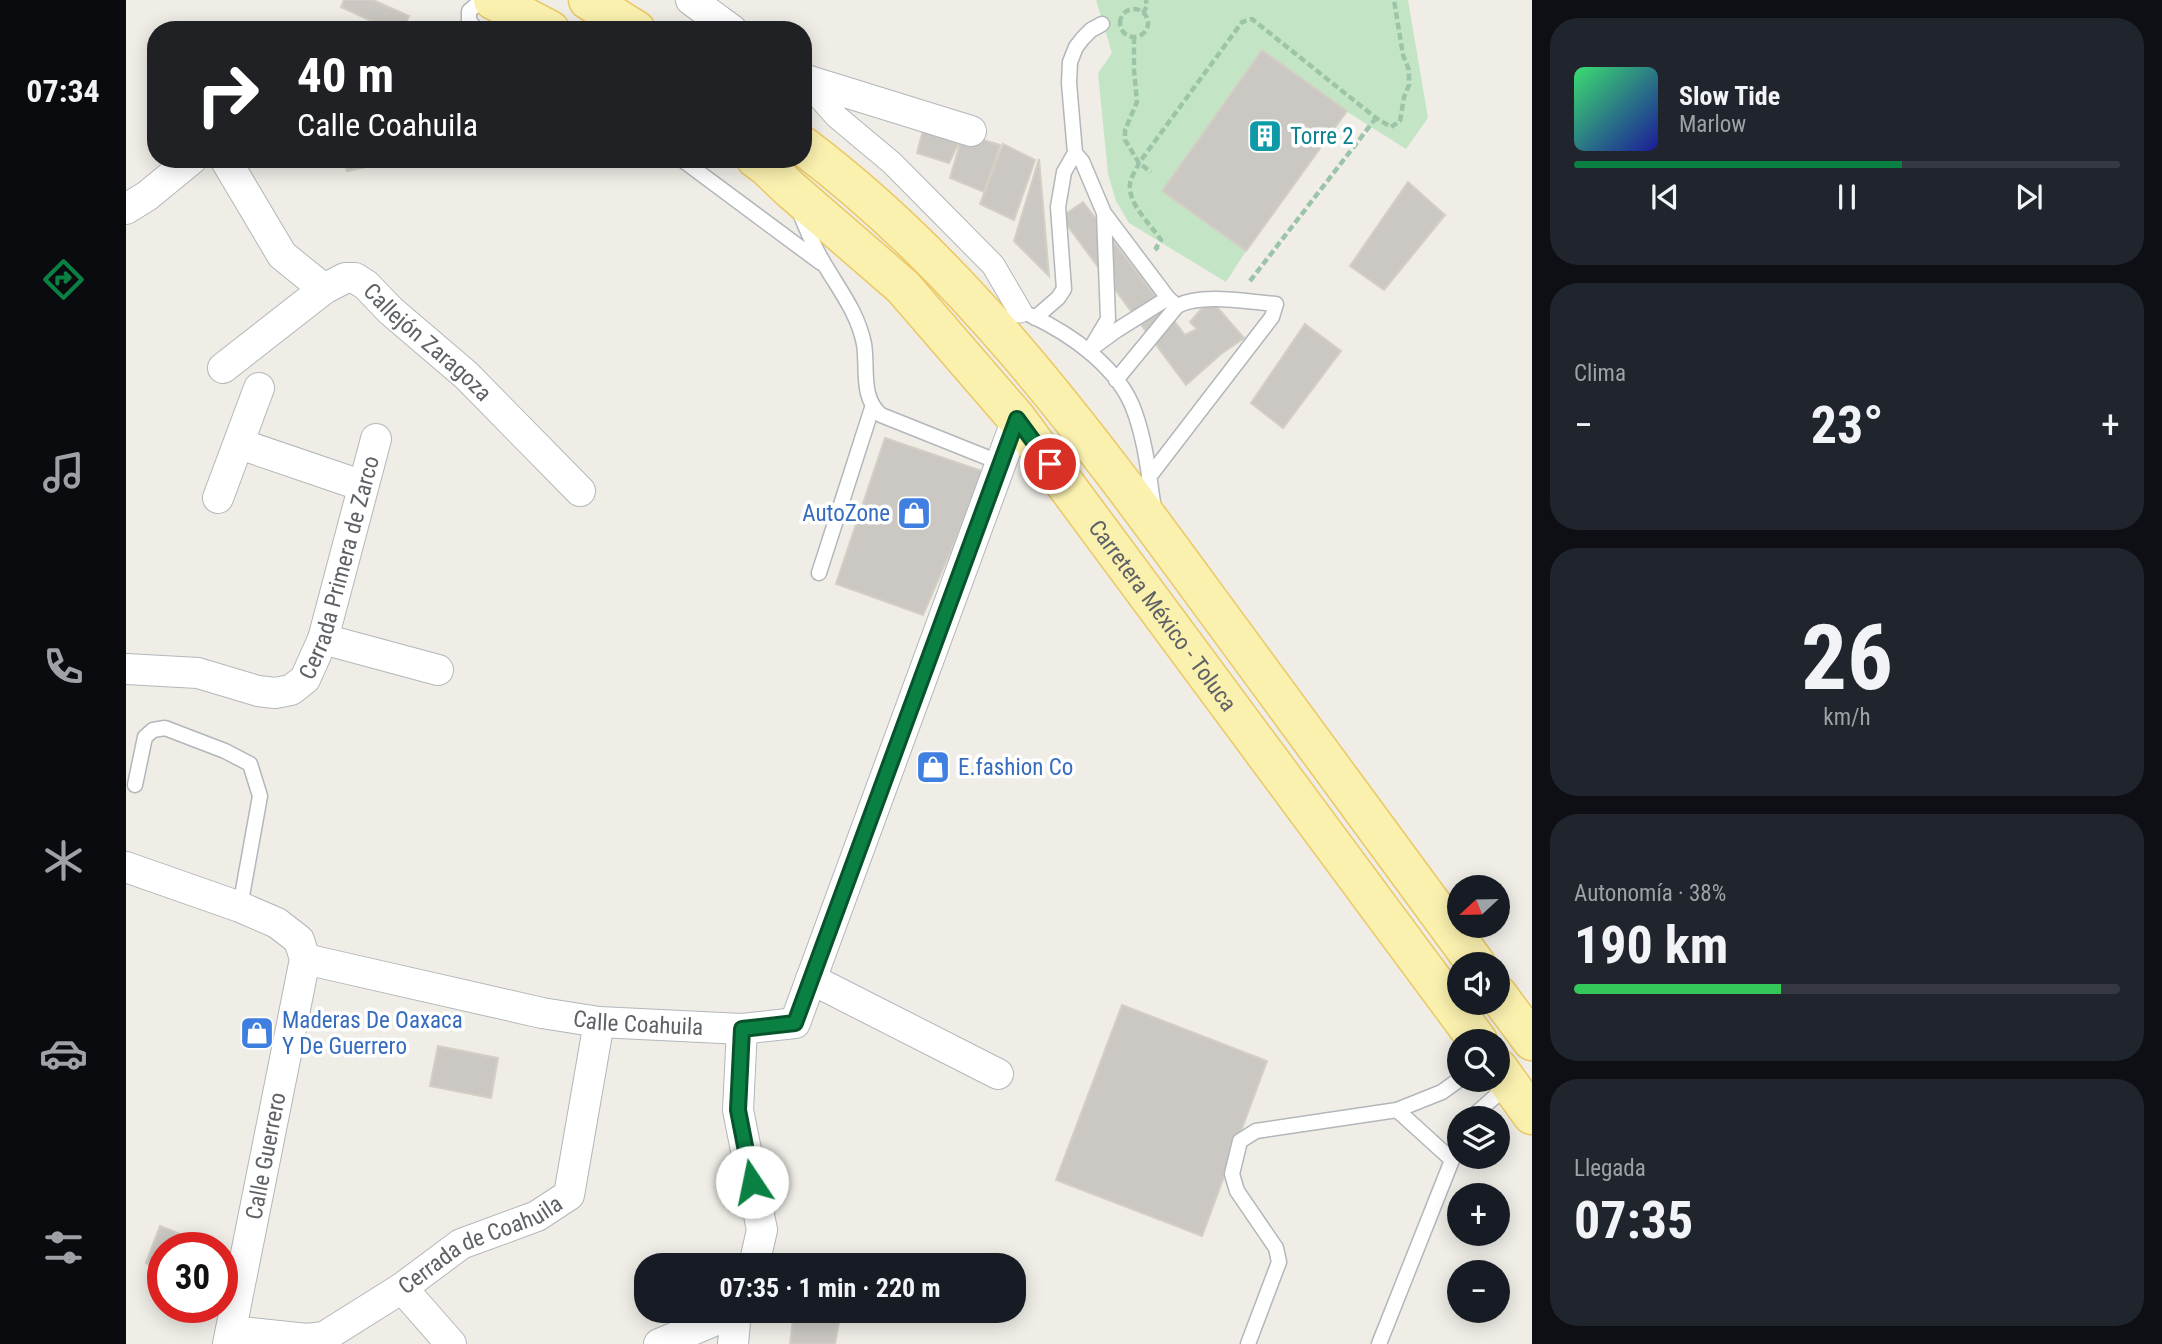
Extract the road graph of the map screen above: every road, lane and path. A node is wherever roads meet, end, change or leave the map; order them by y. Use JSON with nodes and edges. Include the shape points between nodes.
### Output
{"nodes":[{"id":1,"x":482,"y":0,"type":"edge"},
{"id":2,"x":493,"y":0,"type":"edge"},
{"id":3,"x":588,"y":0,"type":"edge"},
{"id":4,"x":691,"y":0,"type":"edge"},
{"id":5,"x":1146,"y":0,"type":"edge"},
{"id":6,"x":1394,"y":0,"type":"edge"},
{"id":7,"x":1143,"y":13,"type":"junction"},
{"id":8,"x":469,"y":21,"type":"edge"},
{"id":9,"x":533,"y":21,"type":"edge"},
{"id":10,"x":622,"y":21,"type":"edge"},
{"id":11,"x":720,"y":21,"type":"edge"},
{"id":12,"x":1102,"y":24,"type":"dead end"},
{"id":13,"x":1134,"y":37,"type":"junction"},
{"id":14,"x":812,"y":82,"type":"edge"},
{"id":15,"x":812,"y":92,"type":"edge"},
{"id":16,"x":1376,"y":118,"type":"junction"},
{"id":17,"x":971,"y":131,"type":"dead end"},
{"id":18,"x":812,"y":153,"type":"edge"},
{"id":19,"x":1075,"y":153,"type":"junction"},
{"id":20,"x":1139,"y":163,"type":"junction"},
{"id":21,"x":181,"y":168,"type":"edge"},
{"id":22,"x":231,"y":168,"type":"edge"},
{"id":23,"x":693,"y":168,"type":"edge"},
{"id":24,"x":768,"y":168,"type":"edge"},
{"id":25,"x":1151,"y":172,"type":"dead end"},
{"id":26,"x":790,"y":190,"type":"junction"},
{"id":27,"x":126,"y":209,"type":"edge"},
{"id":28,"x":1104,"y":213,"type":"junction"},
{"id":29,"x":1161,"y":256,"type":"dead end"},
{"id":30,"x":825,"y":266,"type":"junction"},
{"id":31,"x":1247,"y":285,"type":"dead end"},
{"id":32,"x":324,"y":289,"type":"junction"},
{"id":33,"x":1173,"y":302,"type":"junction"},
{"id":34,"x":1013,"y":315,"type":"junction"},
{"id":35,"x":1089,"y":351,"type":"junction"},
{"id":36,"x":223,"y":368,"type":"dead end"},
{"id":37,"x":1116,"y":380,"type":"junction"},
{"id":38,"x":259,"y":388,"type":"dead end"},
{"id":39,"x":872,"y":408,"type":"junction"},
{"id":40,"x":1017,"y":419,"type":"junction"},
{"id":41,"x":376,"y":439,"type":"dead end"},
{"id":42,"x":240,"y":444,"type":"junction"},
{"id":43,"x":1001,"y":463,"type":"junction"},
{"id":44,"x":1149,"y":477,"type":"junction"},
{"id":45,"x":363,"y":486,"type":"junction"},
{"id":46,"x":580,"y":491,"type":"dead end"},
{"id":47,"x":218,"y":498,"type":"dead end"},
{"id":48,"x":1156,"y":529,"type":"junction"},
{"id":49,"x":819,"y":573,"type":"dead end"},
{"id":50,"x":323,"y":639,"type":"junction"},
{"id":51,"x":126,"y":669,"type":"edge"},
{"id":52,"x":438,"y":670,"type":"dead end"},
{"id":53,"x":135,"y":785,"type":"dead end"},
{"id":54,"x":126,"y":867,"type":"edge"},
{"id":55,"x":240,"y":907,"type":"junction"},
{"id":56,"x":1467,"y":952,"type":"edge"},
{"id":57,"x":305,"y":959,"type":"junction"},
{"id":58,"x":811,"y":979,"type":"junction"},
{"id":59,"x":1510,"y":1011,"type":"edge"},
{"id":60,"x":599,"y":1022,"type":"junction"},
{"id":61,"x":742,"y":1029,"type":"junction"},
{"id":62,"x":1470,"y":1029,"type":"edge"},
{"id":63,"x":1532,"y":1041,"type":"edge"},
{"id":64,"x":998,"y":1074,"type":"dead end"},
{"id":65,"x":1510,"y":1084,"type":"edge"},
{"id":66,"x":1447,"y":1088,"type":"edge"},
{"id":67,"x":1491,"y":1092,"type":"edge"},
{"id":68,"x":1480,"y":1106,"type":"edge"},
{"id":69,"x":1397,"y":1110,"type":"junction"},
{"id":70,"x":1532,"y":1115,"type":"edge"},
{"id":71,"x":1447,"y":1155,"type":"edge"},
{"id":72,"x":1447,"y":1169,"type":"edge"},
{"id":73,"x":757,"y":1253,"type":"edge"},
{"id":74,"x":402,"y":1288,"type":"junction"},
{"id":75,"x":707,"y":1323,"type":"edge"},
{"id":76,"x":734,"y":1323,"type":"edge"},
{"id":77,"x":230,"y":1338,"type":"edge"},
{"id":78,"x":452,"y":1344,"type":"edge"},
{"id":79,"x":659,"y":1344,"type":"edge"},
{"id":80,"x":733,"y":1344,"type":"edge"},
{"id":81,"x":1248,"y":1344,"type":"edge"},
{"id":82,"x":1379,"y":1344,"type":"edge"}],
"edges":[{"from":1,"to":8,"type":"lane","via":[[469,11]]},
{"from":2,"to":9,"type":"main road"},
{"from":3,"to":10,"type":"main road"},
{"from":4,"to":11,"type":"street"},
{"from":5,"to":7,"type":"path"},
{"from":6,"to":16,"type":"path","via":[[1409,85],[1400,121],[1391,127]]},
{"from":7,"to":13,"type":"path","via":[[1147,26],[1143,34]]},
{"from":7,"to":13,"type":"path","via":[[1130,10],[1121,18],[1122,31]]},
{"from":12,"to":19,"type":"lane","via":[[1083,38],[1070,62]]},
{"from":13,"to":20,"type":"path","via":[[1137,102],[1125,140]]},
{"from":14,"to":17,"type":"street"},
{"from":15,"to":34,"type":"street","via":[[892,163],[993,265]]},
{"from":16,"to":20,"type":"path","via":[[1252,19],[1242,22]]},
{"from":16,"to":31,"type":"path"},
{"from":18,"to":34,"type":"main road","name":"Carretera México - Toluca","via":[[913,241]]},
{"from":19,"to":28,"type":"lane"},
{"from":19,"to":34,"type":"lane","via":[[1064,172],[1058,206],[1063,289],[1058,298]]},
{"from":20,"to":25,"type":"path"},
{"from":20,"to":29,"type":"path","via":[[1129,189],[1161,240],[1156,248]]},
{"from":21,"to":27,"type":"street"},
{"from":22,"to":32,"type":"street","via":[[282,255]]},
{"from":23,"to":30,"type":"lane"},
{"from":24,"to":26,"type":"main road","name":"Carretera México - Toluca"},
{"from":26,"to":30,"type":"lane"},
{"from":26,"to":40,"type":"main road","name":"Carretera México - Toluca","via":[[903,287]]},
{"from":28,"to":33,"type":"lane"},
{"from":28,"to":35,"type":"lane","via":[[1108,319]]},
{"from":30,"to":39,"type":"lane","via":[[857,321]]},
{"from":32,"to":36,"type":"street"},
{"from":32,"to":46,"type":"street","name":"Callejón Zaragoza","via":[[345,278],[366,285],[466,376]]},
{"from":33,"to":35,"type":"lane","via":[[1117,330]]},
{"from":33,"to":37,"type":"lane"},
{"from":33,"to":44,"type":"lane","via":[[1276,304],[1272,317]]},
{"from":34,"to":35,"type":"lane","via":[[1052,325]]},
{"from":34,"to":48,"type":"main road","name":"Carretera México - Toluca","via":[[1064,410]]},
{"from":35,"to":37,"type":"lane"},
{"from":37,"to":44,"type":"lane","via":[[1135,410]]},
{"from":38,"to":42,"type":"street"},
{"from":39,"to":43,"type":"lane"},
{"from":39,"to":49,"type":"lane"},
{"from":40,"to":43,"type":"street","name":"Calle Coahuila"},
{"from":40,"to":62,"type":"main road","name":"Carretera México - Toluca"},
{"from":41,"to":45,"type":"street","name":"Cerrada Primera de Zarco"},
{"from":42,"to":45,"type":"street"},
{"from":42,"to":47,"type":"street"},
{"from":43,"to":58,"type":"street","name":"Calle Coahuila"},
{"from":44,"to":48,"type":"lane"},
{"from":45,"to":50,"type":"street","name":"Cerrada Primera de Zarco"},
{"from":48,"to":56,"type":"main road","name":"Carretera México - Toluca"},
{"from":50,"to":51,"type":"street","name":"Cerrada Primera de Zarco","via":[[305,679],[292,690],[275,693],[198,673]]},
{"from":50,"to":52,"type":"street"},
{"from":53,"to":55,"type":"lane","via":[[145,737],[153,730],[165,729],[250,764],[260,796]]},
{"from":54,"to":55,"type":"street"},
{"from":55,"to":57,"type":"street","via":[[290,931],[299,940]]},
{"from":57,"to":60,"type":"street","name":"Calle Coahuila"},
{"from":57,"to":77,"type":"street","name":"Calle Guerrero"},
{"from":58,"to":61,"type":"street","name":"Calle Coahuila","via":[[795,1023]]},
{"from":58,"to":64,"type":"street"},
{"from":59,"to":63,"type":"main road"},
{"from":60,"to":61,"type":"street","name":"Calle Coahuila"},
{"from":60,"to":74,"type":"street","name":"Cerrada de Coahuila","via":[[569,1195],[537,1216],[461,1244]]},
{"from":61,"to":73,"type":"street","via":[[738,1110],[762,1230]]},
{"from":65,"to":70,"type":"main road"},
{"from":66,"to":69,"type":"lane"},
{"from":67,"to":68,"type":"lane"},
{"from":69,"to":71,"type":"lane"},
{"from":69,"to":81,"type":"lane","via":[[1256,1131],[1240,1141],[1232,1174],[1237,1191],[1276,1248],[1279,1262]]},
{"from":72,"to":82,"type":"lane"},
{"from":74,"to":77,"type":"street","name":"Cerrada de Coahuila","via":[[324,1338]]},
{"from":74,"to":78,"type":"street"},
{"from":75,"to":79,"type":"street"},
{"from":76,"to":80,"type":"street"}]}
